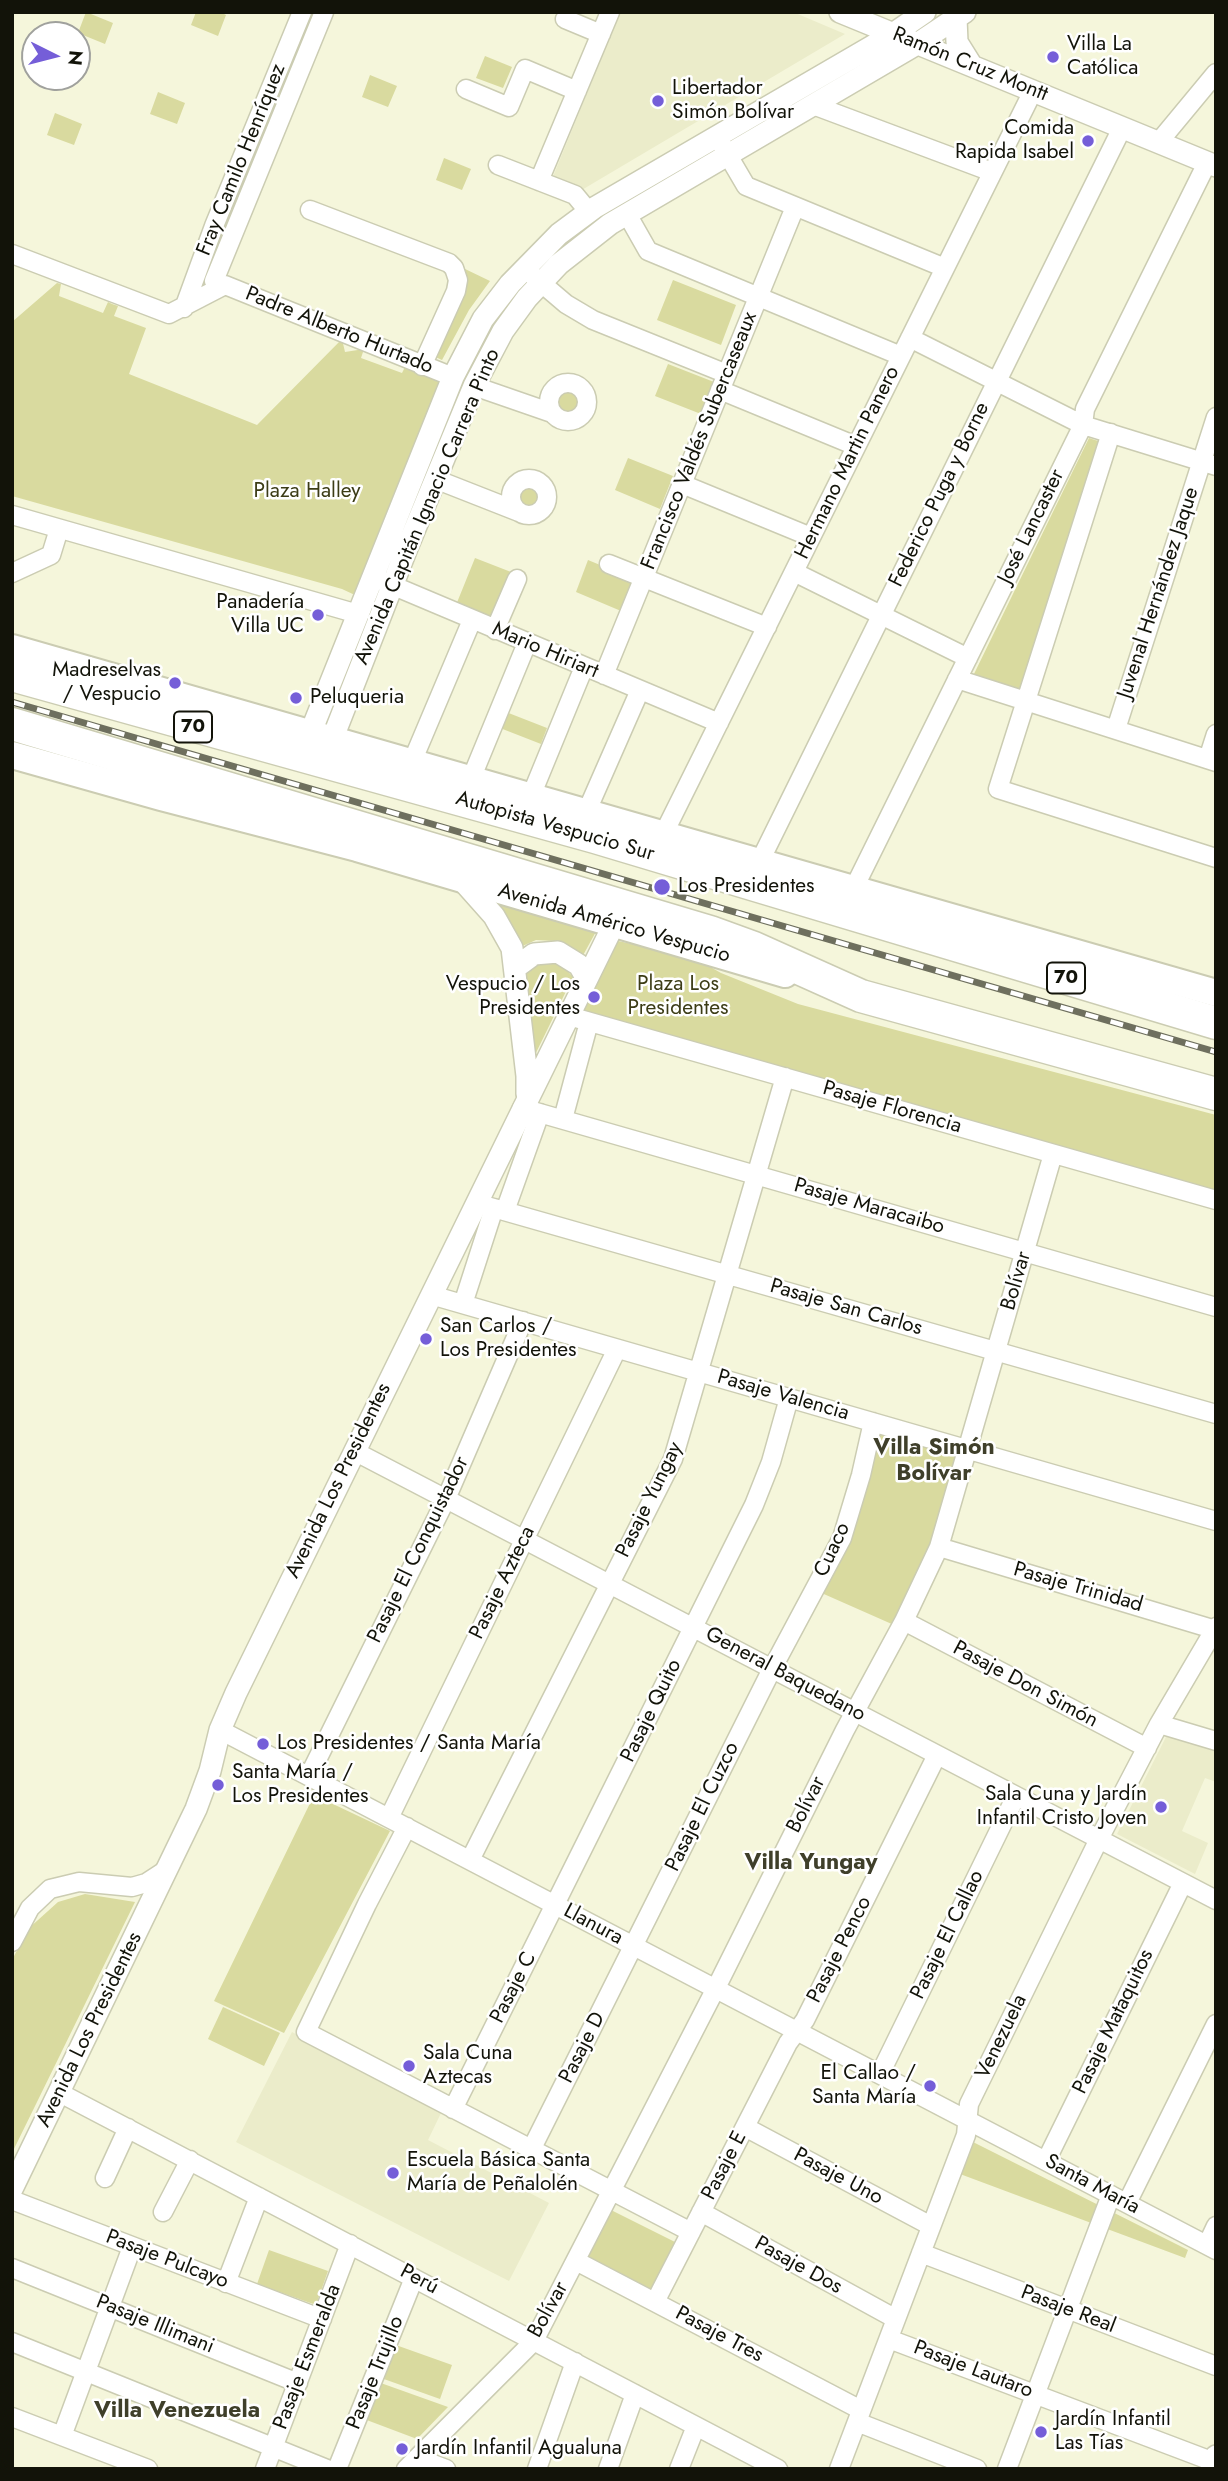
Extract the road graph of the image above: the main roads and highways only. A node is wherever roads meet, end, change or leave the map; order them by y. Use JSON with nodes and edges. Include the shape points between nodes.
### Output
{"nodes":[{"id":1,"x":12,"y":648,"type":"edge"},
{"id":2,"x":12,"y":676,"type":"edge"},
{"id":3,"x":12,"y":724,"type":"edge"},
{"id":4,"x":12,"y":755,"type":"edge"},
{"id":5,"x":1216,"y":993,"type":"edge"},
{"id":6,"x":861,"y":996,"type":"junction"},
{"id":7,"x":1216,"y":1023,"type":"edge"},
{"id":8,"x":1216,"y":1094,"type":"edge"}],
"edges":[{"from":1,"to":5,"type":"main road"},
{"from":2,"to":7,"type":"highway","name":"Autopista Vespucio Sur","number":"70","via":[[595,837]]},
{"from":3,"to":6,"type":"highway","number":"70","via":[[710,932]]},
{"from":4,"to":6,"type":"main road","name":"Avenida Américo Vespucio","via":[[296,831]]},
{"from":6,"to":8,"type":"highway","name":"Avenida Américo Vespucio","number":"70"}]}
